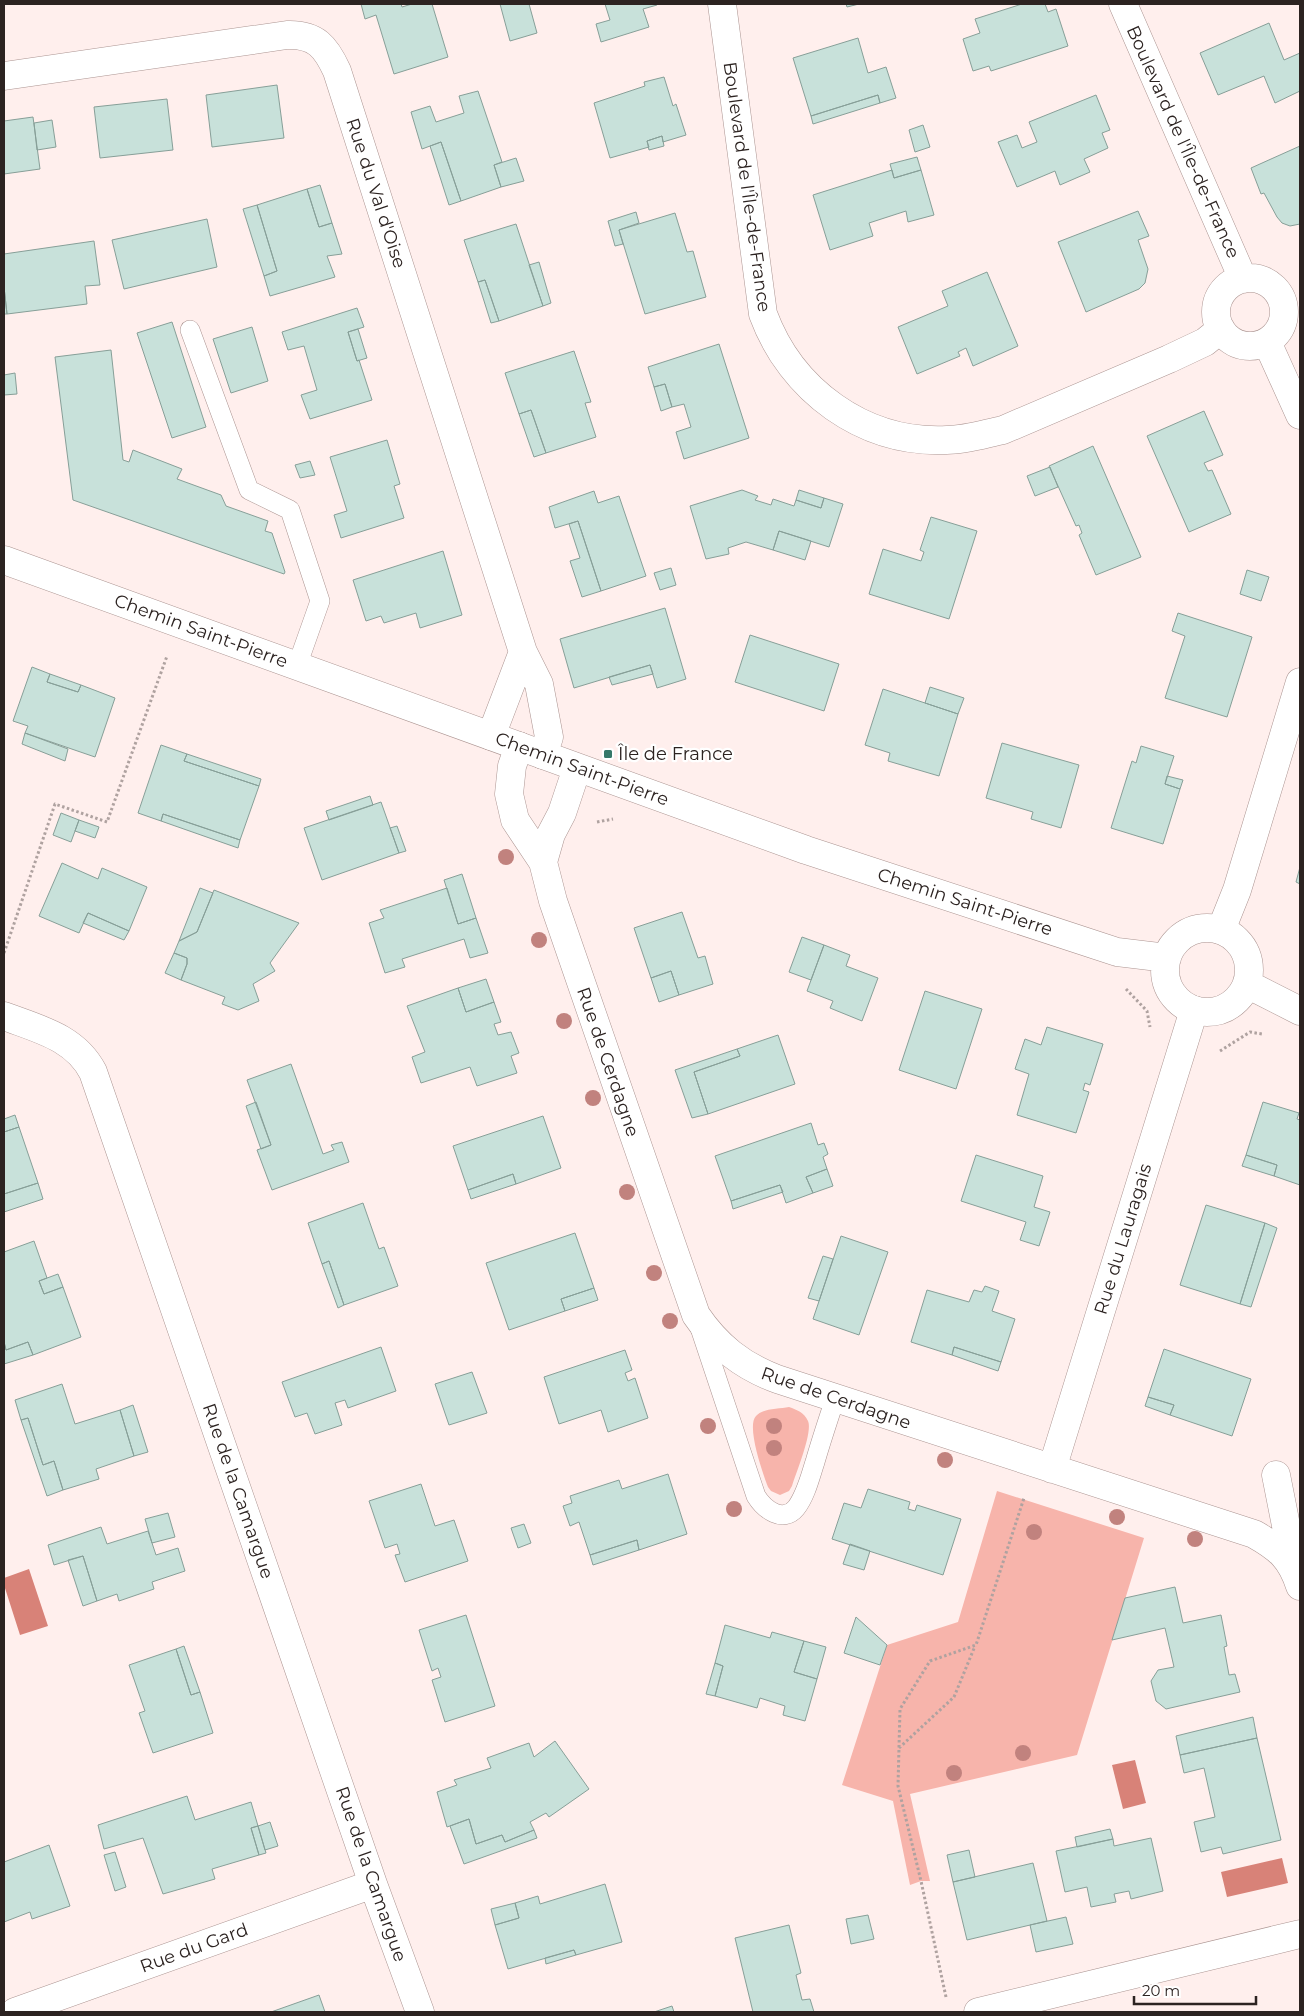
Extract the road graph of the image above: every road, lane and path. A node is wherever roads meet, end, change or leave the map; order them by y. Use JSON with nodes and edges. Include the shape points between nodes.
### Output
{"nodes":[{"id":1,"x":722,"y":4,"type":"edge"},
{"id":2,"x":1123,"y":4,"type":"edge"},
{"id":3,"x":4,"y":76,"type":"edge"},
{"id":4,"x":1243,"y":279,"type":"junction"},
{"id":5,"x":1291,"y":300,"type":"edge"},
{"id":6,"x":1221,"y":329,"type":"junction"},
{"id":7,"x":190,"y":330,"type":"dead end"},
{"id":8,"x":1267,"y":342,"type":"junction"},
{"id":9,"x":1300,"y":415,"type":"edge"},
{"id":10,"x":4,"y":560,"type":"edge"},
{"id":11,"x":170,"y":648,"type":"dead end"},
{"id":12,"x":523,"y":652,"type":"junction"},
{"id":13,"x":297,"y":666,"type":"junction"},
{"id":14,"x":1300,"y":682,"type":"edge"},
{"id":15,"x":491,"y":736,"type":"junction"},
{"id":16,"x":531,"y":750,"type":"junction"},
{"id":17,"x":577,"y":768,"type":"junction"},
{"id":18,"x":543,"y":862,"type":"junction"},
{"id":19,"x":1221,"y":930,"type":"junction"},
{"id":20,"x":4,"y":953,"type":"edge"},
{"id":21,"x":1167,"y":958,"type":"junction"},
{"id":22,"x":1247,"y":984,"type":"junction"},
{"id":23,"x":1125,"y":988,"type":"dead end"},
{"id":24,"x":1194,"y":1010,"type":"junction"},
{"id":25,"x":1300,"y":1011,"type":"edge"},
{"id":26,"x":4,"y":1016,"type":"edge"},
{"id":27,"x":1151,"y":1031,"type":"dead end"},
{"id":28,"x":1269,"y":1035,"type":"dead end"},
{"id":29,"x":1218,"y":1053,"type":"dead end"},
{"id":30,"x":696,"y":1315,"type":"junction"},
{"id":31,"x":834,"y":1399,"type":"junction"},
{"id":32,"x":1052,"y":1469,"type":"junction"},
{"id":33,"x":1276,"y":1475,"type":"dead end"},
{"id":34,"x":1298,"y":1578,"type":"edge"},
{"id":35,"x":976,"y":1645,"type":"junction"},
{"id":36,"x":899,"y":1748,"type":"junction"},
{"id":37,"x":373,"y":1884,"type":"junction"},
{"id":38,"x":1300,"y":1934,"type":"edge"},
{"id":39,"x":947,"y":2003,"type":"dead end"},
{"id":40,"x":15,"y":2012,"type":"edge"},
{"id":41,"x":420,"y":2012,"type":"edge"},
{"id":42,"x":978,"y":2012,"type":"edge"}],
"edges":[{"from":1,"to":6,"type":"street","name":"Boulevard de l'Île-de-France","via":[[763,314],[783,356],[799,377],[840,412],[902,437],[947,440],[976,436],[1003,430],[1169,359],[1205,342]]},
{"from":2,"to":4,"type":"street","name":"Boulevard de l'Île-de-France"},
{"from":3,"to":12,"type":"street","name":"Rue du Val d'Oise","via":[[287,35],[300,35],[319,43],[337,71]]},
{"from":4,"to":5,"type":"street","name":"Boulevard de l'Île-de-France","via":[[1267,283]]},
{"from":4,"to":6,"type":"street","name":"Boulevard de l'Île-de-France","via":[[1225,289],[1219,298],[1216,309]]},
{"from":5,"to":8,"type":"street","name":"Boulevard de l'Île-de-France","via":[[1277,333]]},
{"from":6,"to":8,"type":"street","via":[[1237,343],[1257,345]]},
{"from":7,"to":13,"type":"lane","via":[[249,490],[290,510],[320,600]]},
{"from":8,"to":9,"type":"street"},
{"from":10,"to":13,"type":"street","name":"Chemin Saint-Pierre"},
{"from":11,"to":20,"type":"path","via":[[107,822],[55,804]]},
{"from":12,"to":15,"type":"street"},
{"from":12,"to":16,"type":"street","name":"Rue du Val d'Oise","via":[[538,684],[549,738]]},
{"from":13,"to":15,"type":"street","name":"Chemin Saint-Pierre"},
{"from":14,"to":19,"type":"street"},
{"from":15,"to":16,"type":"street","name":"Chemin Saint-Pierre"},
{"from":16,"to":17,"type":"street","name":"Chemin Saint-Pierre"},
{"from":16,"to":18,"type":"street","name":"Rue de Cerdagne","via":[[512,766],[509,794],[515,820]]},
{"from":17,"to":18,"type":"street"},
{"from":17,"to":21,"type":"street","name":"Chemin Saint-Pierre","via":[[806,850],[1117,952]]},
{"from":18,"to":30,"type":"street","name":"Rue de Cerdagne","via":[[553,901]]},
{"from":19,"to":21,"type":"street","via":[[1194,930],[1182,936]]},
{"from":19,"to":22,"type":"street","via":[[1242,946],[1248,958]]},
{"from":21,"to":24,"type":"street","via":[[1165,971],[1170,989],[1182,1004]]},
{"from":22,"to":24,"type":"street","via":[[1241,995],[1220,1010]]},
{"from":22,"to":25,"type":"street"},
{"from":23,"to":27,"type":"path","via":[[1146,1012]]},
{"from":24,"to":32,"type":"street","name":"Rue du Lauragais"},
{"from":26,"to":37,"type":"street","name":"Rue de la Camargue","via":[[65,1041],[78,1051],[93,1072]]},
{"from":28,"to":29,"type":"path","via":[[1250,1032]]},
{"from":30,"to":31,"type":"street","name":"Rue de Cerdagne","via":[[722,1347],[757,1372]]},
{"from":30,"to":31,"type":"lane","via":[[756,1496],[775,1514],[792,1512],[803,1496]]},
{"from":31,"to":32,"type":"street","name":"Rue de Cerdagne"},
{"from":32,"to":34,"type":"street","name":"Rue de Cerdagne","via":[[1254,1534],[1288,1559]]},
{"from":32,"to":35,"type":"path","via":[[1022,1500]]},
{"from":33,"to":34,"type":"street","name":"Rue de Cerdagne"},
{"from":35,"to":36,"type":"path","via":[[954,1697]]},
{"from":35,"to":36,"type":"path","via":[[930,1661],[900,1709]]},
{"from":36,"to":39,"type":"path","via":[[898,1786]]},
{"from":37,"to":40,"type":"street","name":"Rue du Gard"},
{"from":37,"to":41,"type":"street","name":"Rue de la Camargue"},
{"from":38,"to":42,"type":"street"}]}
